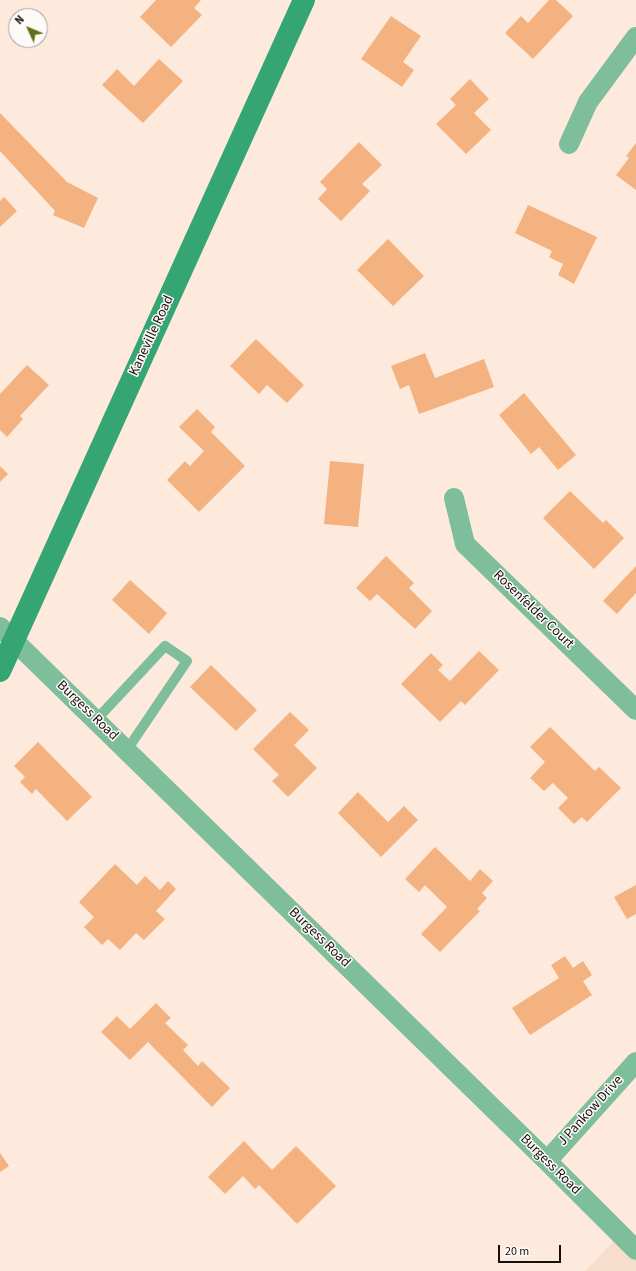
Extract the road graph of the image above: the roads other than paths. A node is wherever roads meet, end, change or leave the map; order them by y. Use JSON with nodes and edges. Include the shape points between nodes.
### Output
{"nodes":[{"id":1,"x":304,"y":0,"type":"edge"},
{"id":2,"x":636,"y":37,"type":"edge"},
{"id":3,"x":569,"y":144,"type":"dead end"},
{"id":4,"x":454,"y":498,"type":"dead end"},
{"id":5,"x":7,"y":633,"type":"edge"},
{"id":6,"x":0,"y":671,"type":"edge"},
{"id":7,"x":636,"y":710,"type":"edge"},
{"id":8,"x":96,"y":720,"type":"junction"},
{"id":9,"x":127,"y":750,"type":"junction"},
{"id":10,"x":636,"y":1062,"type":"edge"},
{"id":11,"x":547,"y":1161,"type":"junction"},
{"id":12,"x":636,"y":1250,"type":"edge"}],
"edges":[{"from":1,"to":5,"type":"main road","name":"Kaneville Road"},
{"from":2,"to":3,"type":"street","via":[[588,102]]},
{"from":4,"to":7,"type":"street","name":"Rosenfelder Court","via":[[464,544]]},
{"from":5,"to":6,"type":"main road","name":"Kaneville Road"},
{"from":5,"to":8,"type":"street","name":"Burgess Road"},
{"from":8,"to":9,"type":"street","name":"Burgess Road"},
{"from":8,"to":9,"type":"lane","via":[[165,646],[187,661]]},
{"from":9,"to":11,"type":"street","name":"Burgess Road"},
{"from":10,"to":11,"type":"street","name":"J Pankow Drive"},
{"from":11,"to":12,"type":"street","name":"Burgess Road"}]}
